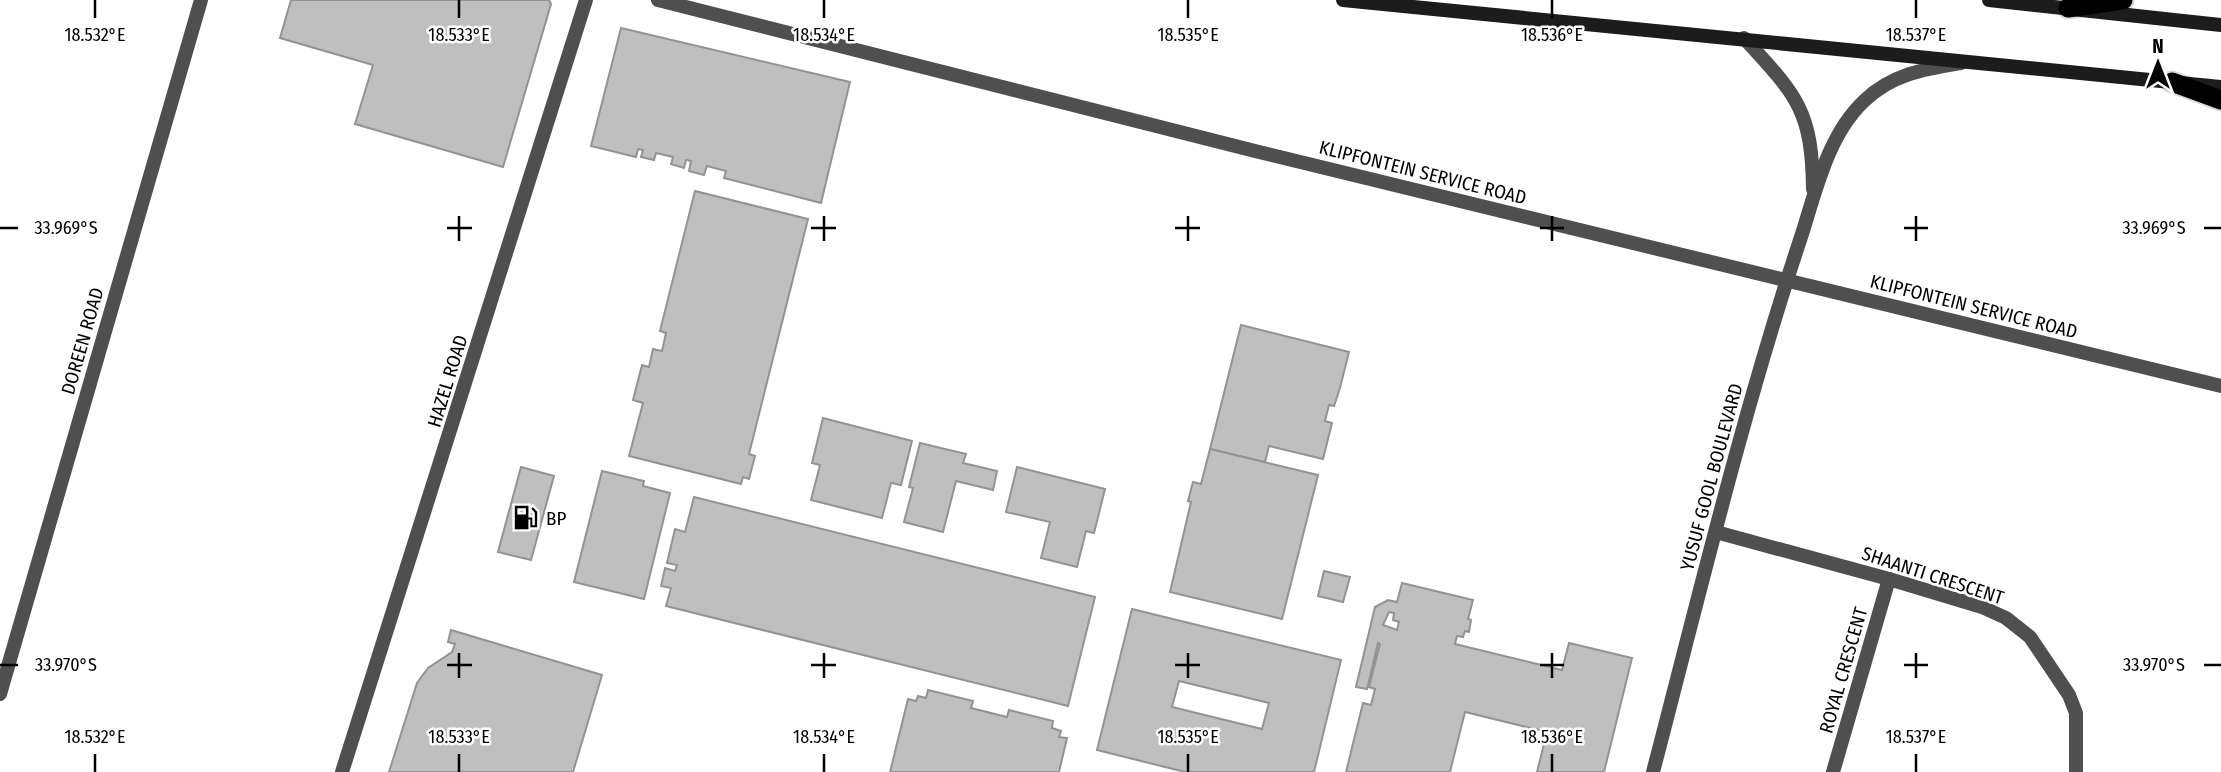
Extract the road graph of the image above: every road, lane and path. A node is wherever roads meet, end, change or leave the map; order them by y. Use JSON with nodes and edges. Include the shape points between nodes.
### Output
{"nodes":[{"id":1,"x":201,"y":0,"type":"edge"},
{"id":2,"x":586,"y":0,"type":"edge"},
{"id":3,"x":658,"y":0,"type":"edge"},
{"id":4,"x":1343,"y":0,"type":"edge"},
{"id":5,"x":1989,"y":0,"type":"edge"},
{"id":6,"x":2123,"y":0,"type":"edge"},
{"id":7,"x":2068,"y":8,"type":"junction"},
{"id":8,"x":2221,"y":25,"type":"edge"},
{"id":9,"x":1744,"y":38,"type":"junction"},
{"id":10,"x":1976,"y":61,"type":"junction"},
{"id":11,"x":2172,"y":82,"type":"junction"},
{"id":12,"x":2221,"y":87,"type":"edge"},
{"id":13,"x":2221,"y":100,"type":"edge"},
{"id":14,"x":1813,"y":194,"type":"junction"},
{"id":15,"x":1786,"y":279,"type":"junction"},
{"id":16,"x":2221,"y":386,"type":"edge"},
{"id":17,"x":1716,"y":532,"type":"junction"},
{"id":18,"x":1889,"y":579,"type":"junction"},
{"id":19,"x":0,"y":694,"type":"edge"},
{"id":20,"x":342,"y":772,"type":"edge"},
{"id":21,"x":1653,"y":772,"type":"edge"},
{"id":22,"x":1833,"y":772,"type":"edge"},
{"id":23,"x":2076,"y":772,"type":"edge"}],
"edges":[{"from":1,"to":19,"type":"street","name":"DOREEN ROAD"},
{"from":2,"to":20,"type":"street","name":"HAZEL ROAD"},
{"from":3,"to":15,"type":"street","name":"KLIPFONTEIN SERVICE ROAD"},
{"from":4,"to":9,"type":"main road"},
{"from":5,"to":7,"type":"main road"},
{"from":6,"to":7,"type":"highway"},
{"from":7,"to":8,"type":"main road"},
{"from":9,"to":10,"type":"main road"},
{"from":9,"to":14,"type":"street","name":"YUSUF GOOL BOULEVARD","via":[[1799,104],[1811,141]]},
{"from":10,"to":11,"type":"main road"},
{"from":10,"to":14,"type":"street","name":"YUSUF GOOL BOULEVARD","via":[[1902,75],[1863,102],[1839,135]]},
{"from":11,"to":12,"type":"main road"},
{"from":11,"to":13,"type":"highway"},
{"from":14,"to":15,"type":"street","name":"YUSUF GOOL BOULEVARD"},
{"from":15,"to":16,"type":"street","name":"KLIPFONTEIN SERVICE ROAD"},
{"from":15,"to":17,"type":"street","name":"YUSUF GOOL BOULEVARD"},
{"from":17,"to":18,"type":"street","name":"SHAANTI CRESCENT"},
{"from":17,"to":21,"type":"street","name":"YUSUF GOOL BOULEVARD"},
{"from":18,"to":22,"type":"street","name":"ROYAL CRESCENT"},
{"from":18,"to":23,"type":"street","name":"SHAANTI CRESCENT","via":[[1982,607],[2030,637],[2076,713]]}]}
